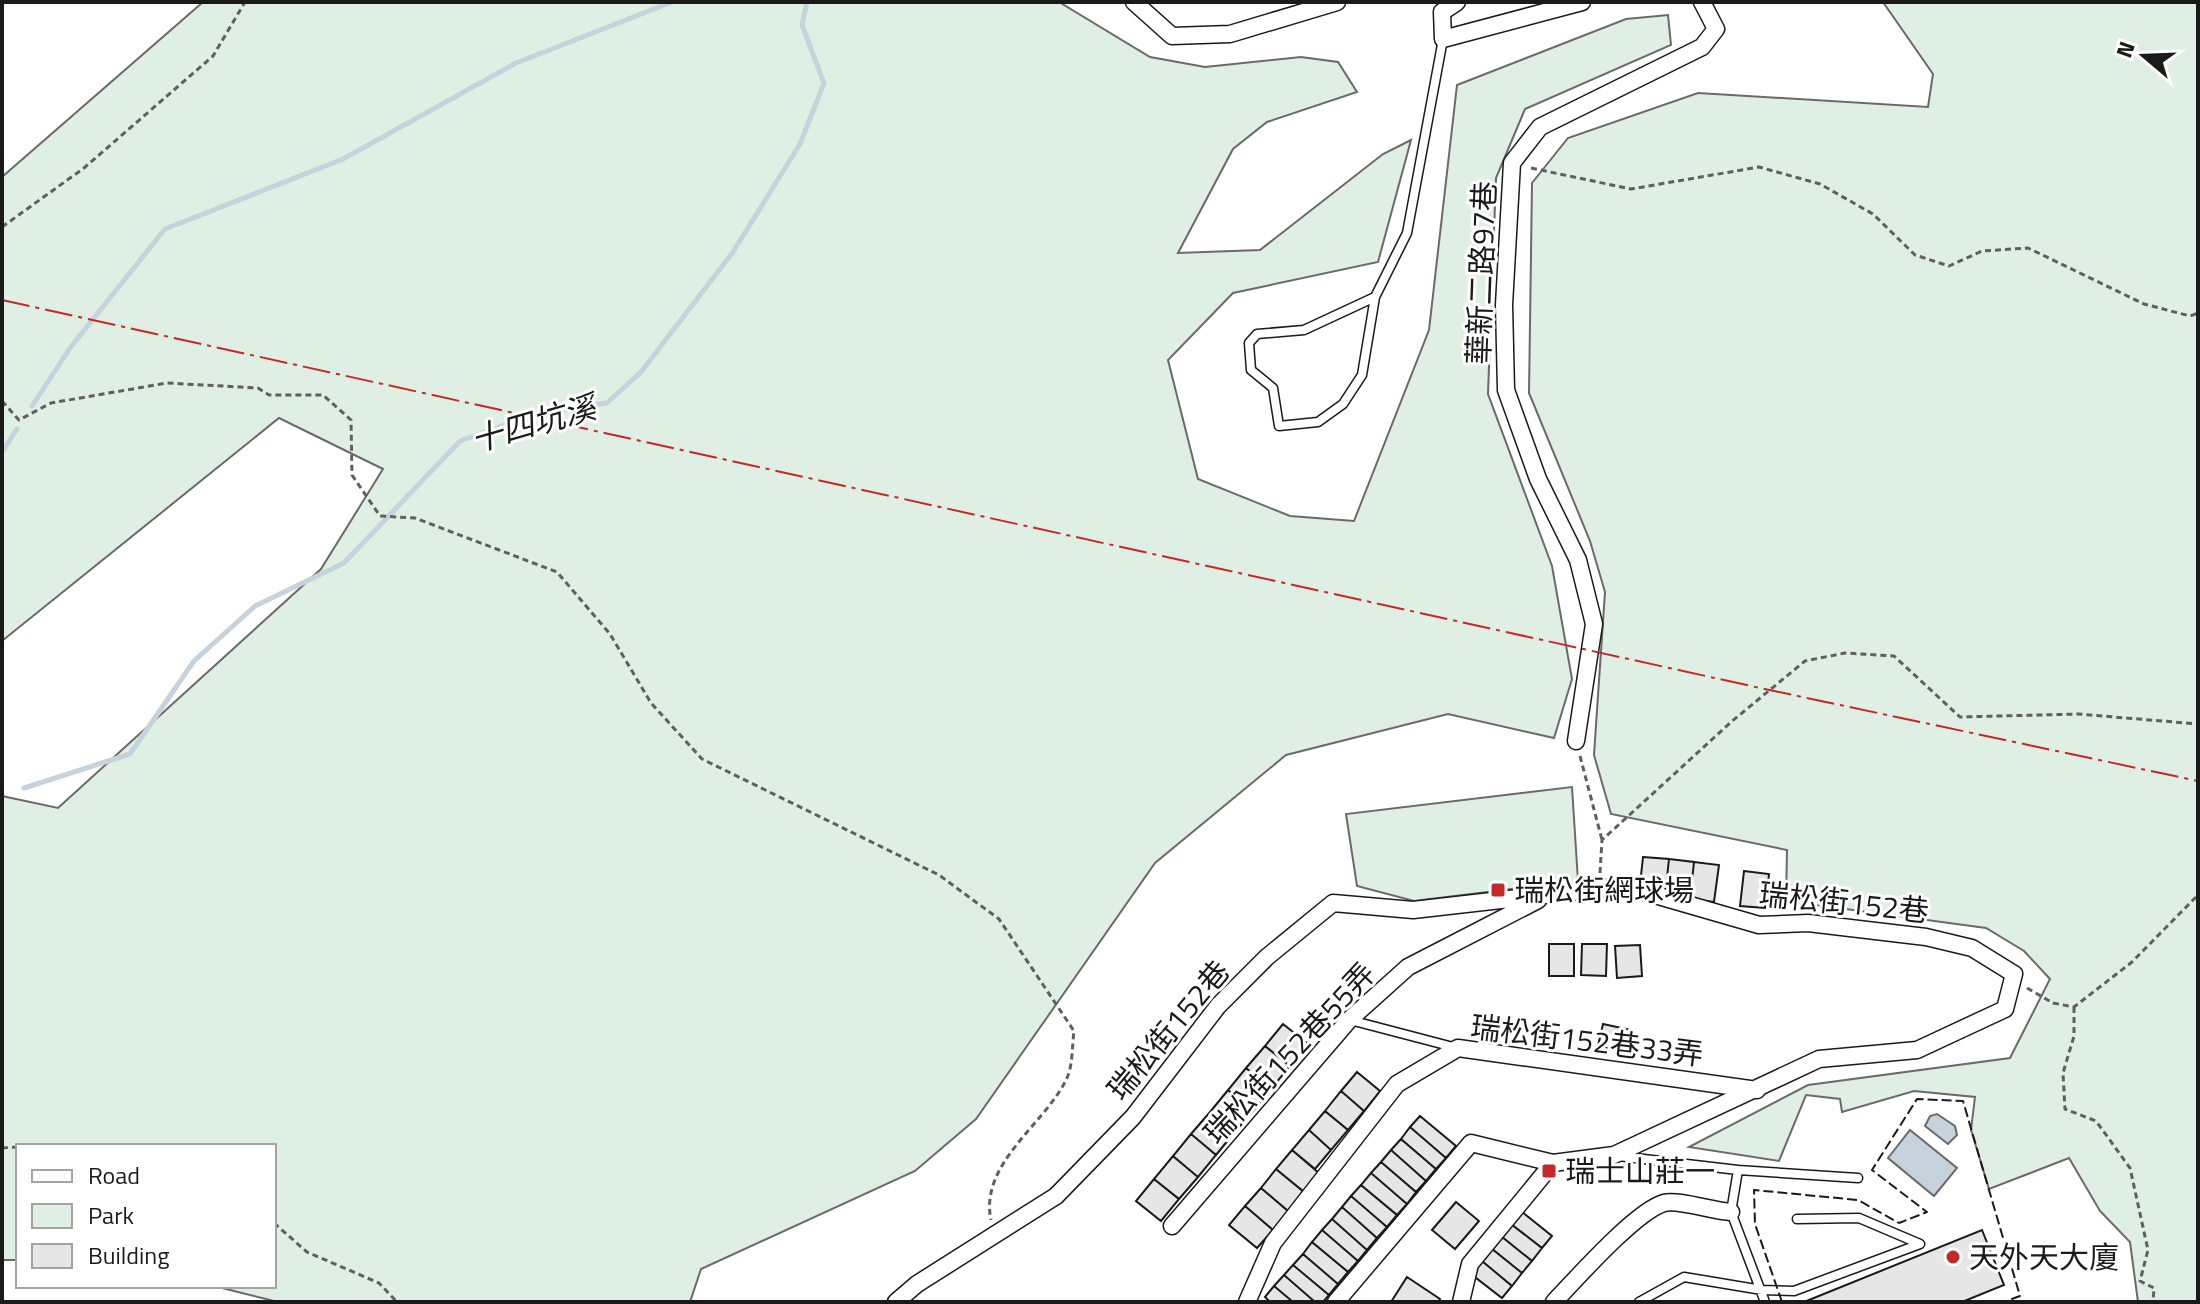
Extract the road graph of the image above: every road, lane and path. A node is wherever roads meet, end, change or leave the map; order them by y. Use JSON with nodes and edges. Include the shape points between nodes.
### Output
{"nodes":[{"id":1,"x":245,"y":2,"type":"edge"},
{"id":2,"x":1134,"y":2,"type":"edge"},
{"id":3,"x":1337,"y":2,"type":"edge"},
{"id":4,"x":1457,"y":2,"type":"edge"},
{"id":5,"x":1582,"y":2,"type":"edge"},
{"id":6,"x":1702,"y":2,"type":"edge"},
{"id":7,"x":1443,"y":39,"type":"junction"},
{"id":8,"x":1512,"y":163,"type":"junction"},
{"id":9,"x":2,"y":227,"type":"edge"},
{"id":10,"x":1375,"y":297,"type":"junction"},
{"id":11,"x":2198,"y":313,"type":"edge"},
{"id":12,"x":2,"y":401,"type":"edge"},
{"id":13,"x":2198,"y":724,"type":"edge"},
{"id":14,"x":1576,"y":741,"type":"joint"},
{"id":15,"x":1602,"y":840,"type":"junction"},
{"id":16,"x":1600,"y":888,"type":"junction"},
{"id":17,"x":1550,"y":893,"type":"junction"},
{"id":18,"x":2198,"y":895,"type":"edge"},
{"id":19,"x":2011,"y":984,"type":"junction"},
{"id":20,"x":2074,"y":1007,"type":"junction"},
{"id":21,"x":1349,"y":1020,"type":"junction"},
{"id":22,"x":1458,"y":1048,"type":"junction"},
{"id":23,"x":1757,"y":1090,"type":"junction"},
{"id":24,"x":1614,"y":1155,"type":"junction"},
{"id":25,"x":1553,"y":1163,"type":"junction"},
{"id":26,"x":1738,"y":1170,"type":"junction"},
{"id":27,"x":1858,"y":1178,"type":"dead end"},
{"id":28,"x":1731,"y":1212,"type":"junction"},
{"id":29,"x":1797,"y":1219,"type":"dead end"},
{"id":30,"x":276,"y":1225,"type":"edge"},
{"id":31,"x":1172,"y":1226,"type":"dead end"},
{"id":32,"x":994,"y":1235,"type":"junction"},
{"id":33,"x":1762,"y":1290,"type":"junction"},
{"id":34,"x":397,"y":1302,"type":"edge"},
{"id":35,"x":896,"y":1302,"type":"edge"},
{"id":36,"x":1247,"y":1302,"type":"edge"},
{"id":37,"x":1336,"y":1302,"type":"edge"},
{"id":38,"x":1461,"y":1302,"type":"edge"},
{"id":39,"x":1554,"y":1302,"type":"edge"},
{"id":40,"x":1639,"y":1302,"type":"edge"},
{"id":41,"x":1765,"y":1302,"type":"edge"},
{"id":42,"x":2153,"y":1302,"type":"edge"}],
"edges":[{"from":1,"to":9,"type":"path","via":[[213,56],[84,168]]},
{"from":2,"to":3,"type":"street","via":[[1172,36],[1230,34]]},
{"from":4,"to":7,"type":"street","via":[[1442,12]]},
{"from":5,"to":7,"type":"street"},
{"from":6,"to":8,"type":"street","name":"華新二路97巷","via":[[1716,29],[1702,47],[1540,127]]},
{"from":7,"to":10,"type":"lane","via":[[1407,233]]},
{"from":8,"to":11,"type":"path","via":[[1631,189],[1759,167],[1820,184],[1873,214],[1915,255],[1949,266],[1982,251],[2028,248],[2144,304],[2190,316]]},
{"from":8,"to":14,"type":"street","name":"華新二路97巷","via":[[1504,305],[1506,390],[1538,479],[1578,560],[1594,624]]},
{"from":10,"to":10,"type":"lane","via":[[1362,375],[1343,404],[1318,422],[1279,426],[1273,388],[1251,370],[1249,343],[1257,334],[1304,330]]},
{"from":12,"to":32,"type":"path","via":[[19,420],[51,403],[167,383],[258,388],[269,395],[323,395],[351,420],[352,475],[380,516],[415,518],[557,572],[610,634],[651,703],[702,759],[939,875],[999,919],[1074,1031],[1067,1078],[994,1181],[988,1209]]},
{"from":13,"to":15,"type":"path","via":[[2078,714],[1960,717],[1894,656],[1845,653],[1805,661]]},
{"from":14,"to":15,"type":"path"},
{"from":15,"to":16,"type":"path"},
{"from":16,"to":17,"type":"street","name":"瑞松街152巷"},
{"from":16,"to":19,"type":"street","name":"瑞松街152巷","via":[[1624,886],[1759,925],[1808,923],[1926,937],[1972,948],[2014,974]]},
{"from":17,"to":21,"type":"street","name":"瑞松街152巷55弄","via":[[1408,967]]},
{"from":17,"to":32,"type":"street","name":"瑞松街152巷","via":[[1413,910],[1333,903],[1218,1006],[1133,1117],[1056,1196]]},
{"from":18,"to":20,"type":"path","via":[[2132,962]]},
{"from":19,"to":20,"type":"path"},
{"from":19,"to":23,"type":"street","via":[[2005,1009],[1917,1050],[1819,1059]]},
{"from":20,"to":42,"type":"path","via":[[2074,1036],[2063,1073],[2065,1109],[2096,1121],[2130,1168],[2148,1250],[2140,1281],[2154,1288]]},
{"from":21,"to":22,"type":"lane"},
{"from":21,"to":31,"type":"street","name":"瑞松街152巷55弄"},
{"from":22,"to":23,"type":"street","name":"瑞松街152巷33弄"},
{"from":22,"to":36,"type":"street","name":"瑞松街152巷33弄","via":[[1397,1084],[1273,1243]]},
{"from":23,"to":24,"type":"street"},
{"from":24,"to":25,"type":"street"},
{"from":24,"to":26,"type":"lane"},
{"from":25,"to":37,"type":"street","via":[[1471,1143]]},
{"from":25,"to":38,"type":"street","via":[[1470,1264]]},
{"from":26,"to":27,"type":"lane"},
{"from":26,"to":28,"type":"lane"},
{"from":28,"to":33,"type":"lane"},
{"from":28,"to":39,"type":"street","via":[[1665,1203],[1601,1254]]},
{"from":29,"to":33,"type":"lane","via":[[1859,1218],[1920,1244],[1794,1291]]},
{"from":30,"to":34,"type":"path","via":[[307,1252],[379,1283]]},
{"from":32,"to":35,"type":"street","name":"瑞松街152巷"},
{"from":33,"to":40,"type":"lane","via":[[1684,1277]]},
{"from":33,"to":41,"type":"lane"}]}
